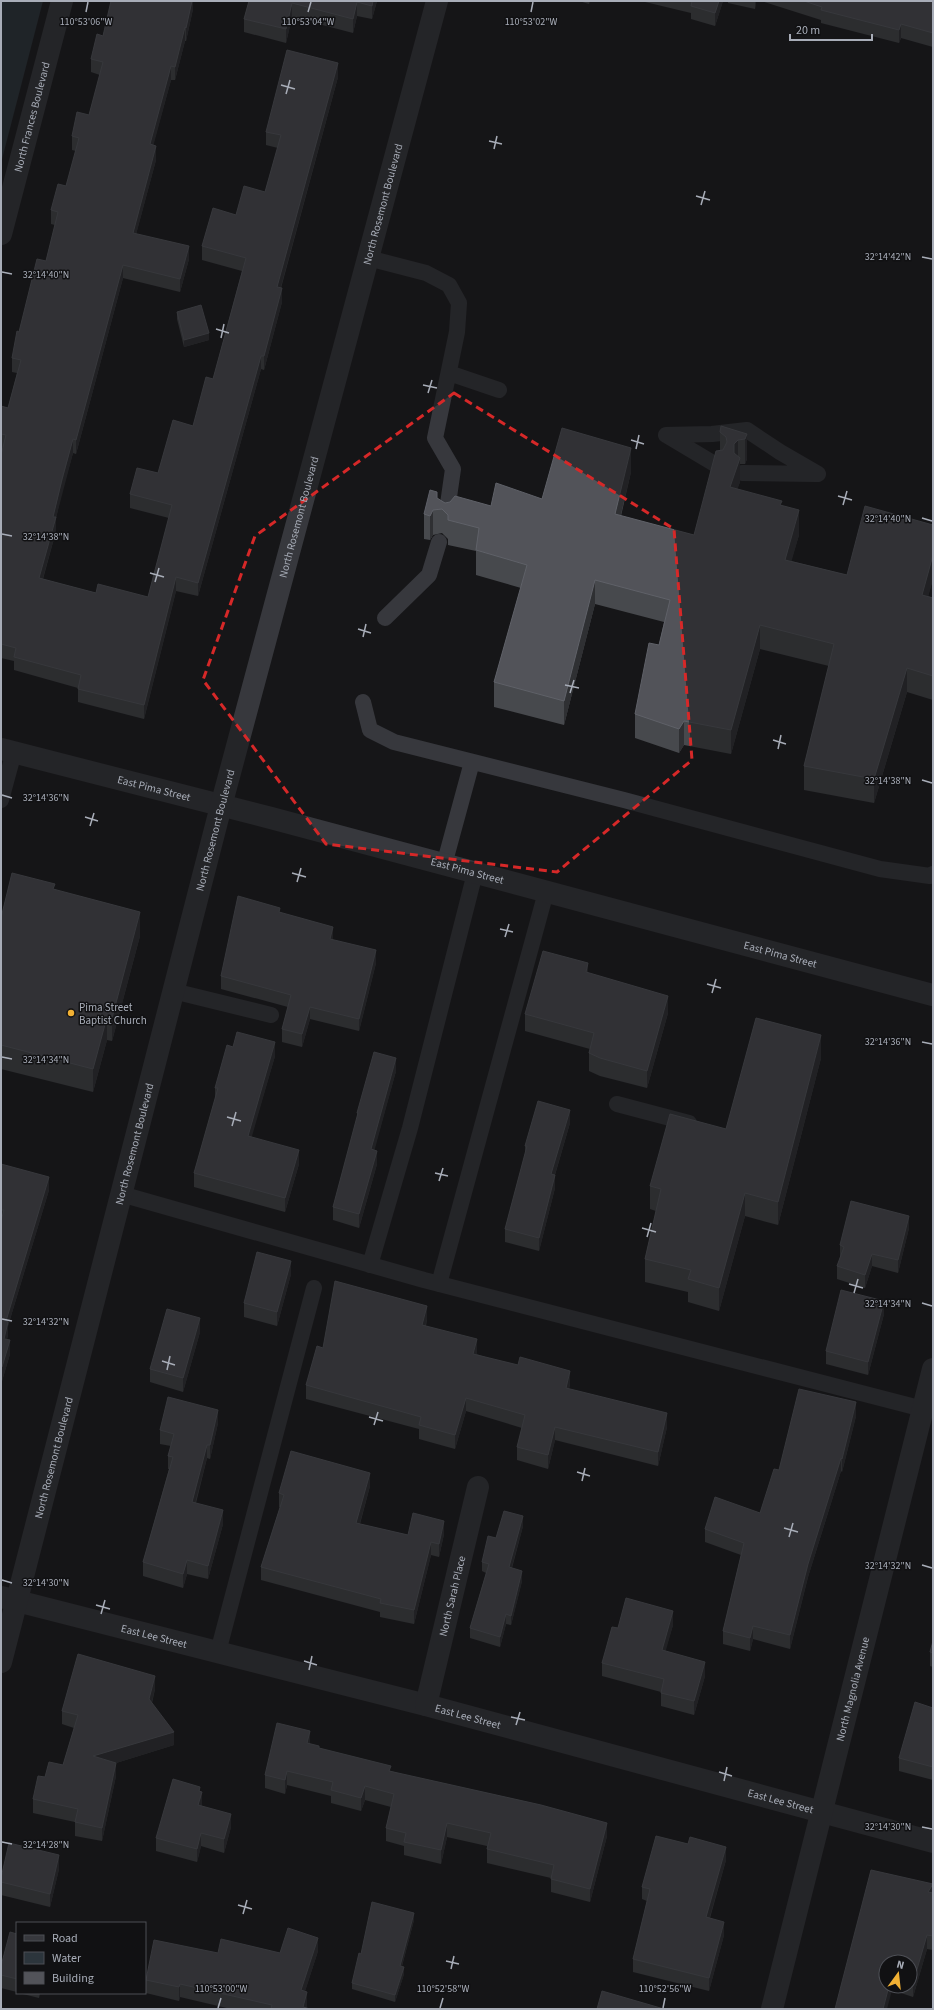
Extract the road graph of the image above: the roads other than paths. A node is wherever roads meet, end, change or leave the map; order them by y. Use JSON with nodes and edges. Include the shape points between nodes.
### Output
{"nodes":[{"id":1,"x":62,"y":1,"type":"edge"},
{"id":2,"x":438,"y":1,"type":"edge"},
{"id":3,"x":1,"y":234,"type":"edge"},
{"id":4,"x":368,"y":258,"type":"junction"},
{"id":5,"x":449,"y":373,"type":"junction"},
{"id":6,"x":499,"y":390,"type":"dead end"},
{"id":7,"x":718,"y":466,"type":"edge"},
{"id":8,"x":742,"y":473,"type":"dead end"},
{"id":9,"x":446,"y":518,"type":"edge"},
{"id":10,"x":440,"y":542,"type":"dead end"},
{"id":11,"x":385,"y":618,"type":"dead end"},
{"id":12,"x":363,"y":702,"type":"dead end"},
{"id":13,"x":7,"y":750,"type":"edge"},
{"id":14,"x":472,"y":762,"type":"junction"},
{"id":15,"x":1,"y":800,"type":"edge"},
{"id":16,"x":221,"y":806,"type":"junction"},
{"id":17,"x":444,"y":865,"type":"junction"},
{"id":18,"x":475,"y":873,"type":"junction"},
{"id":19,"x":933,"y":874,"type":"edge"},
{"id":20,"x":546,"y":892,"type":"junction"},
{"id":21,"x":173,"y":991,"type":"junction"},
{"id":22,"x":933,"y":995,"type":"edge"},
{"id":23,"x":271,"y":1015,"type":"dead end"},
{"id":24,"x":617,"y":1104,"type":"dead end"},
{"id":25,"x":692,"y":1124,"type":"edge"},
{"id":26,"x":121,"y":1194,"type":"junction"},
{"id":27,"x":370,"y":1265,"type":"junction"},
{"id":28,"x":439,"y":1284,"type":"junction"},
{"id":29,"x":314,"y":1288,"type":"dead end"},
{"id":30,"x":933,"y":1369,"type":"edge"},
{"id":31,"x":928,"y":1410,"type":"edge"},
{"id":32,"x":478,"y":1487,"type":"dead end"},
{"id":33,"x":9,"y":1599,"type":"edge"},
{"id":34,"x":218,"y":1652,"type":"junction"},
{"id":35,"x":1,"y":1662,"type":"edge"},
{"id":36,"x":426,"y":1705,"type":"junction"},
{"id":37,"x":823,"y":1811,"type":"junction"},
{"id":38,"x":933,"y":1842,"type":"edge"},
{"id":39,"x":772,"y":2009,"type":"edge"}],
"edges":[{"from":1,"to":3,"type":"street","name":"North Frances Boulevard"},
{"from":2,"to":4,"type":"street","name":"North Rosemont Boulevard"},
{"from":4,"to":5,"type":"lane","via":[[426,273],[449,286],[459,303],[457,332]]},
{"from":4,"to":16,"type":"street","name":"North Rosemont Boulevard"},
{"from":5,"to":6,"type":"lane"},
{"from":5,"to":9,"type":"lane","via":[[435,438],[453,469]]},
{"from":7,"to":8,"type":"lane","via":[[666,435],[747,430],[818,474]]},
{"from":10,"to":11,"type":"lane","via":[[429,575]]},
{"from":12,"to":14,"type":"lane","via":[[370,730],[394,742]]},
{"from":13,"to":15,"type":"lane"},
{"from":13,"to":16,"type":"street","name":"East Pima Street"},
{"from":14,"to":17,"type":"lane"},
{"from":14,"to":19,"type":"lane","via":[[880,869],[930,876]]},
{"from":16,"to":17,"type":"street","name":"East Pima Street"},
{"from":16,"to":21,"type":"street","name":"North Rosemont Boulevard"},
{"from":17,"to":18,"type":"street","name":"East Pima Street"},
{"from":18,"to":20,"type":"street","name":"East Pima Street"},
{"from":18,"to":27,"type":"lane","via":[[410,1128]]},
{"from":20,"to":22,"type":"street","name":"East Pima Street"},
{"from":20,"to":28,"type":"lane"},
{"from":21,"to":23,"type":"lane"},
{"from":21,"to":26,"type":"street","name":"North Rosemont Boulevard"},
{"from":24,"to":25,"type":"lane"},
{"from":26,"to":27,"type":"lane"},
{"from":26,"to":33,"type":"street","name":"North Rosemont Boulevard"},
{"from":27,"to":28,"type":"lane"},
{"from":28,"to":31,"type":"lane"},
{"from":29,"to":34,"type":"lane"},
{"from":30,"to":31,"type":"street","name":"North Magnolia Avenue"},
{"from":31,"to":37,"type":"street","name":"North Magnolia Avenue"},
{"from":32,"to":36,"type":"street","name":"North Sarah Place"},
{"from":33,"to":34,"type":"street","name":"East Lee Street"},
{"from":33,"to":35,"type":"street","name":"North Rosemont Boulevard"},
{"from":34,"to":36,"type":"street","name":"East Lee Street"},
{"from":36,"to":37,"type":"street","name":"East Lee Street"},
{"from":37,"to":38,"type":"street","name":"East Lee Street"},
{"from":37,"to":39,"type":"street","name":"North Magnolia Avenue"}]}
